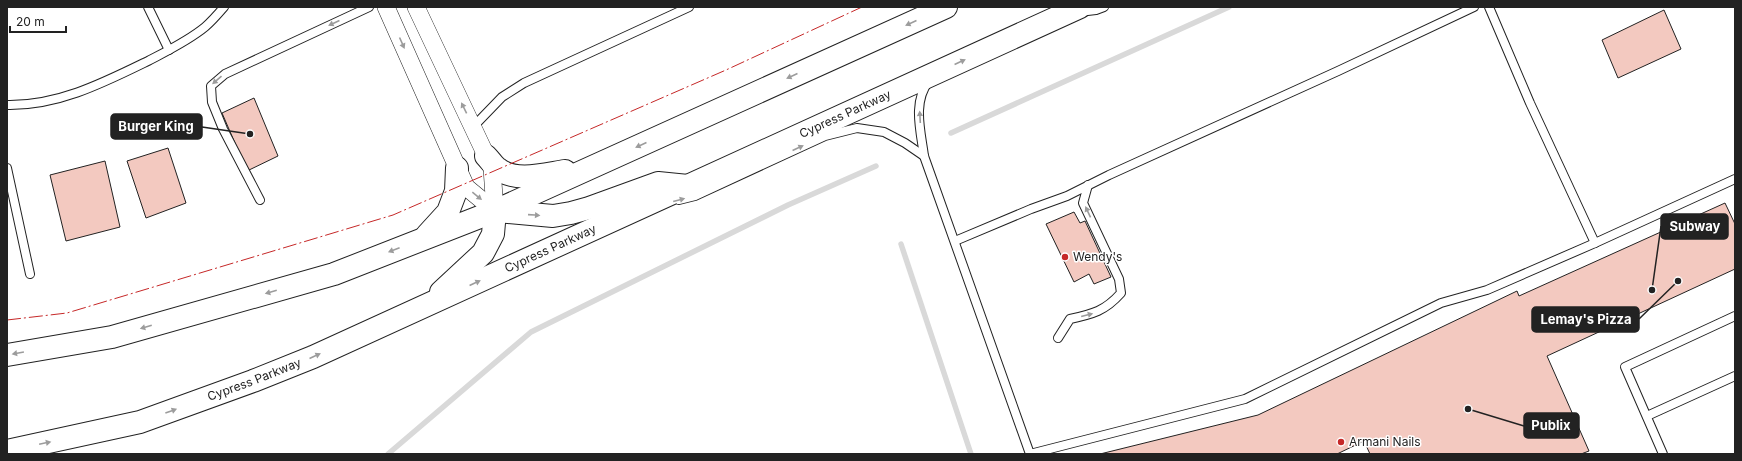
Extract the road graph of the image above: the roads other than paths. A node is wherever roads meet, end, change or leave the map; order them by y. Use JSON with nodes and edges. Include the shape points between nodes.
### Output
{"nodes":[{"id":1,"x":148,"y":7,"type":"edge"},
{"id":2,"x":224,"y":7,"type":"edge"},
{"id":3,"x":369,"y":7,"type":"edge"},
{"id":4,"x":386,"y":7,"type":"edge"},
{"id":5,"x":416,"y":7,"type":"edge"},
{"id":6,"x":689,"y":7,"type":"edge"},
{"id":7,"x":946,"y":7,"type":"edge"},
{"id":8,"x":1104,"y":7,"type":"edge"},
{"id":9,"x":1474,"y":7,"type":"edge"},
{"id":10,"x":1488,"y":7,"type":"edge"},
{"id":11,"x":1072,"y":10,"type":"edge"},
{"id":12,"x":169,"y":50,"type":"junction"},
{"id":13,"x":936,"y":73,"type":"junction"},
{"id":14,"x":7,"y":105,"type":"edge"},
{"id":15,"x":474,"y":127,"type":"junction"},
{"id":16,"x":486,"y":156,"type":"junction"},
{"id":17,"x":924,"y":156,"type":"junction"},
{"id":18,"x":7,"y":168,"type":"edge"},
{"id":19,"x":457,"y":168,"type":"junction"},
{"id":20,"x":590,"y":168,"type":"junction"},
{"id":21,"x":1735,"y":178,"type":"edge"},
{"id":22,"x":1088,"y":185,"type":"junction"},
{"id":23,"x":688,"y":186,"type":"junction"},
{"id":24,"x":260,"y":200,"type":"dead end"},
{"id":25,"x":495,"y":211,"type":"junction"},
{"id":26,"x":628,"y":213,"type":"junction"},
{"id":27,"x":423,"y":239,"type":"junction"},
{"id":28,"x":956,"y":241,"type":"junction"},
{"id":29,"x":1595,"y":243,"type":"junction"},
{"id":30,"x":30,"y":274,"type":"dead end"},
{"id":31,"x":427,"y":305,"type":"junction"},
{"id":32,"x":1735,"y":316,"type":"edge"},
{"id":33,"x":1058,"y":338,"type":"dead end"},
{"id":34,"x":7,"y":355,"type":"edge"},
{"id":35,"x":1735,"y":376,"type":"edge"},
{"id":36,"x":1646,"y":416,"type":"junction"},
{"id":37,"x":7,"y":451,"type":"edge"},
{"id":38,"x":1663,"y":454,"type":"edge"}],
"edges":[{"from":1,"to":12,"type":"lane"},
{"from":2,"to":12,"type":"lane","via":[[205,27]]},
{"from":3,"to":24,"type":"lane","one_way":true,"via":[[225,74],[211,86],[212,102],[223,129]]},
{"from":4,"to":19,"type":"street","one_way":true},
{"from":15,"to":5,"type":"street","one_way":true},
{"from":6,"to":15,"type":"lane","via":[[524,84],[502,97]]},
{"from":7,"to":20,"type":"main road","one_way":true},
{"from":8,"to":11,"type":"lane","via":[[1096,10]]},
{"from":9,"to":22,"type":"lane"},
{"from":10,"to":29,"type":"lane"},
{"from":13,"to":11,"type":"main road","name":"Cypress Parkway","one_way":true},
{"from":12,"to":14,"type":"lane","via":[[91,88],[40,102]]},
{"from":17,"to":13,"type":"lane","one_way":true,"via":[[921,96]]},
{"from":13,"to":23,"type":"main road","name":"Cypress Parkway"},
{"from":15,"to":16,"type":"street"},
{"from":16,"to":20,"type":"main road","via":[[498,169],[518,176]]},
{"from":16,"to":25,"type":"street","via":[[492,168]]},
{"from":26,"to":17,"type":"lane","one_way":true,"via":[[695,196],[825,136],[857,128],[884,132]]},
{"from":17,"to":28,"type":"lane"},
{"from":18,"to":30,"type":"lane"},
{"from":19,"to":25,"type":"street","one_way":true,"via":[[466,187]]},
{"from":19,"to":27,"type":"main road","via":[[456,191],[448,212]]},
{"from":20,"to":25,"type":"main road"},
{"from":21,"to":29,"type":"lane"},
{"from":22,"to":28,"type":"lane"},
{"from":33,"to":22,"type":"lane","one_way":true,"via":[[1070,319],[1096,313],[1121,293],[1119,279],[1083,203]]},
{"from":25,"to":23,"type":"main road","one_way":true,"via":[[553,216],[589,208],[658,182]]},
{"from":23,"to":26,"type":"main road","name":"Cypress Parkway"},
{"from":25,"to":27,"type":"main road"},
{"from":25,"to":31,"type":"main road","via":[[493,234],[483,253]]},
{"from":31,"to":26,"type":"main road","name":"Cypress Parkway","one_way":true},
{"from":27,"to":34,"type":"main road","one_way":true,"via":[[334,274],[112,337]]},
{"from":28,"to":29,"type":"lane","via":[[1030,454],[1245,399],[1441,303],[1487,290]]},
{"from":37,"to":31,"type":"main road","name":"Cypress Parkway","one_way":true,"via":[[140,422],[306,360]]},
{"from":32,"to":36,"type":"lane","via":[[1625,367]]},
{"from":35,"to":36,"type":"lane"},
{"from":36,"to":38,"type":"lane"}]}
